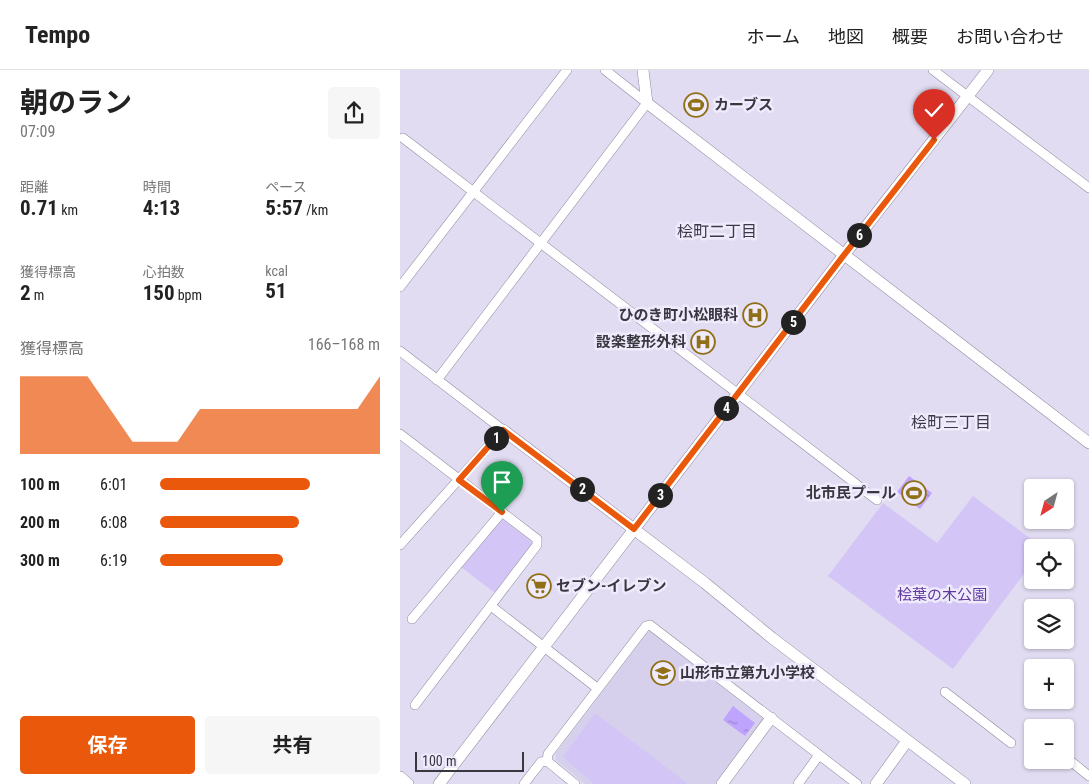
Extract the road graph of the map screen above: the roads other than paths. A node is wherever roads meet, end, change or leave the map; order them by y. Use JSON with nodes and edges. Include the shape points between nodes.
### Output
{"nodes":[{"id":1,"x":567,"y":70,"type":"edge"},
{"id":2,"x":605,"y":70,"type":"edge"},
{"id":3,"x":642,"y":70,"type":"edge"},
{"id":4,"x":933,"y":70,"type":"edge"},
{"id":5,"x":988,"y":70,"type":"edge"},
{"id":6,"x":968,"y":97,"type":"junction"},
{"id":7,"x":647,"y":103,"type":"junction"},
{"id":8,"x":403,"y":138,"type":"dead end"},
{"id":9,"x":1089,"y":188,"type":"edge"},
{"id":10,"x":473,"y":192,"type":"junction"},
{"id":11,"x":540,"y":243,"type":"junction"},
{"id":12,"x":844,"y":255,"type":"junction"},
{"id":13,"x":400,"y":287,"type":"edge"},
{"id":14,"x":400,"y":351,"type":"edge"},
{"id":15,"x":437,"y":380,"type":"junction"},
{"id":16,"x":737,"y":394,"type":"junction"},
{"id":17,"x":503,"y":430,"type":"junction"},
{"id":18,"x":403,"y":437,"type":"edge"},
{"id":19,"x":1089,"y":444,"type":"edge"},
{"id":20,"x":400,"y":447,"type":"edge"},
{"id":21,"x":459,"y":480,"type":"junction"},
{"id":22,"x":877,"y":500,"type":"dead end"},
{"id":23,"x":502,"y":512,"type":"junction"},
{"id":24,"x":634,"y":529,"type":"junction"},
{"id":25,"x":400,"y":545,"type":"edge"},
{"id":26,"x":491,"y":606,"type":"junction"},
{"id":27,"x":412,"y":619,"type":"dead end"},
{"id":28,"x":544,"y":647,"type":"junction"},
{"id":29,"x":597,"y":688,"type":"junction"},
{"id":30,"x":945,"y":692,"type":"dead end"},
{"id":31,"x":415,"y":705,"type":"dead end"},
{"id":32,"x":771,"y":718,"type":"junction"},
{"id":33,"x":907,"y":741,"type":"junction"},
{"id":34,"x":1011,"y":743,"type":"dead end"},
{"id":35,"x":819,"y":754,"type":"junction"},
{"id":36,"x":547,"y":761,"type":"junction"},
{"id":37,"x":1074,"y":764,"type":"edge"},
{"id":38,"x":1089,"y":776,"type":"edge"},
{"id":39,"x":400,"y":777,"type":"edge"},
{"id":40,"x":408,"y":784,"type":"edge"},
{"id":41,"x":439,"y":784,"type":"edge"},
{"id":42,"x":524,"y":784,"type":"edge"},
{"id":43,"x":575,"y":784,"type":"edge"},
{"id":44,"x":722,"y":784,"type":"edge"},
{"id":45,"x":798,"y":784,"type":"edge"},
{"id":46,"x":857,"y":784,"type":"edge"},
{"id":47,"x":876,"y":784,"type":"edge"},
{"id":48,"x":965,"y":784,"type":"edge"}],
"edges":[{"from":1,"to":10,"type":"street"},
{"from":2,"to":7,"type":"street"},
{"from":3,"to":7,"type":"street"},
{"from":4,"to":6,"type":"street"},
{"from":5,"to":6,"type":"street"},
{"from":6,"to":9,"type":"street"},
{"from":6,"to":12,"type":"street"},
{"from":7,"to":11,"type":"street"},
{"from":7,"to":12,"type":"street"},
{"from":8,"to":10,"type":"street"},
{"from":10,"to":11,"type":"street"},
{"from":10,"to":13,"type":"street"},
{"from":11,"to":15,"type":"street"},
{"from":11,"to":16,"type":"street"},
{"from":12,"to":16,"type":"street"},
{"from":12,"to":19,"type":"street"},
{"from":14,"to":15,"type":"street"},
{"from":15,"to":17,"type":"street"},
{"from":16,"to":22,"type":"street"},
{"from":16,"to":24,"type":"street"},
{"from":17,"to":21,"type":"street"},
{"from":17,"to":24,"type":"street"},
{"from":18,"to":20,"type":"street"},
{"from":18,"to":21,"type":"street"},
{"from":21,"to":23,"type":"street"},
{"from":21,"to":25,"type":"street"},
{"from":23,"to":26,"type":"street","via":[[537,539],[537,545]]},
{"from":23,"to":27,"type":"street"},
{"from":24,"to":28,"type":"street"},
{"from":24,"to":33,"type":"street"},
{"from":26,"to":28,"type":"street"},
{"from":26,"to":31,"type":"street"},
{"from":28,"to":29,"type":"street"},
{"from":28,"to":41,"type":"street"},
{"from":29,"to":32,"type":"street","via":[[646,626],[650,626]]},
{"from":29,"to":36,"type":"street","via":[[548,754]]},
{"from":30,"to":34,"type":"street"},
{"from":32,"to":35,"type":"street"},
{"from":32,"to":44,"type":"street"},
{"from":33,"to":47,"type":"street"},
{"from":33,"to":48,"type":"street"},
{"from":35,"to":45,"type":"street"},
{"from":35,"to":46,"type":"street"},
{"from":36,"to":42,"type":"street","via":[[541,762]]},
{"from":36,"to":43,"type":"street"},
{"from":37,"to":38,"type":"street"},
{"from":39,"to":40,"type":"street"}]}
